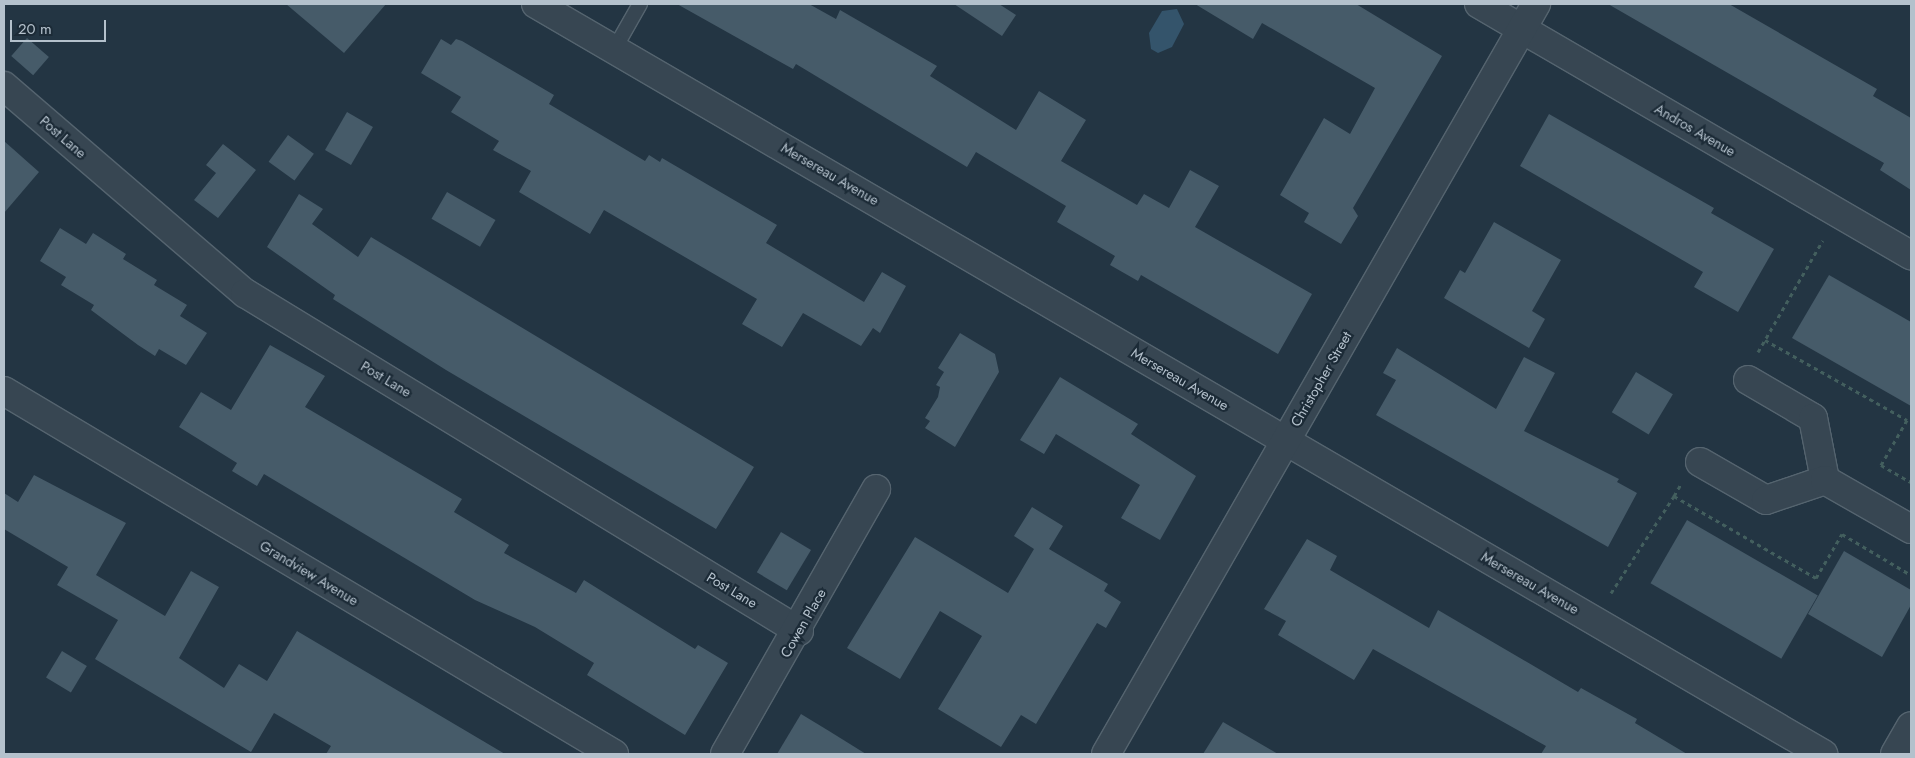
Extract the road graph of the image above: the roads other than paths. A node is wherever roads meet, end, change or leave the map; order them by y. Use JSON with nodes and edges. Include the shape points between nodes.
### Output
{"nodes":[{"id":1,"x":536,"y":4,"type":"edge"},
{"id":2,"x":640,"y":4,"type":"edge"},
{"id":3,"x":1479,"y":4,"type":"edge"},
{"id":4,"x":1536,"y":4,"type":"edge"},
{"id":5,"x":1523,"y":30,"type":"junction"},
{"id":6,"x":615,"y":48,"type":"junction"},
{"id":7,"x":4,"y":86,"type":"edge"},
{"id":8,"x":1911,"y":255,"type":"edge"},
{"id":9,"x":1752,"y":367,"type":"road end"},
{"id":10,"x":4,"y":391,"type":"edge"},
{"id":11,"x":1285,"y":440,"type":"junction"},
{"id":12,"x":1700,"y":462,"type":"dead end"},
{"id":13,"x":1825,"y":480,"type":"junction"},
{"id":14,"x":876,"y":489,"type":"dead end"},
{"id":15,"x":1911,"y":529,"type":"edge"},
{"id":16,"x":799,"y":630,"type":"junction"},
{"id":17,"x":1911,"y":726,"type":"edge"},
{"id":18,"x":614,"y":754,"type":"edge"},
{"id":19,"x":725,"y":754,"type":"edge"},
{"id":20,"x":1106,"y":754,"type":"edge"},
{"id":21,"x":1823,"y":754,"type":"edge"},
{"id":22,"x":1895,"y":754,"type":"edge"}],
"edges":[{"from":1,"to":6,"type":"street","name":"Mersereau Avenue"},
{"from":2,"to":6,"type":"lane"},
{"from":3,"to":5,"type":"street","name":"Andros Avenue"},
{"from":4,"to":5,"type":"street","name":"Christopher Street"},
{"from":5,"to":8,"type":"street","name":"Andros Avenue"},
{"from":5,"to":11,"type":"street","name":"Christopher Street"},
{"from":6,"to":11,"type":"street","name":"Mersereau Avenue"},
{"from":7,"to":16,"type":"street","name":"Post Lane","via":[[245,293]]},
{"from":9,"to":13,"type":"street","via":[[1813,418]]},
{"from":10,"to":18,"type":"street","name":"Grandview Avenue"},
{"from":11,"to":20,"type":"street","name":"Christopher Street"},
{"from":11,"to":21,"type":"street","name":"Mersereau Avenue"},
{"from":12,"to":13,"type":"street","via":[[1766,500]]},
{"from":13,"to":15,"type":"street"},
{"from":14,"to":16,"type":"street","name":"Cowen Place"},
{"from":16,"to":19,"type":"street","name":"Cowen Place"},
{"from":17,"to":22,"type":"street"}]}
